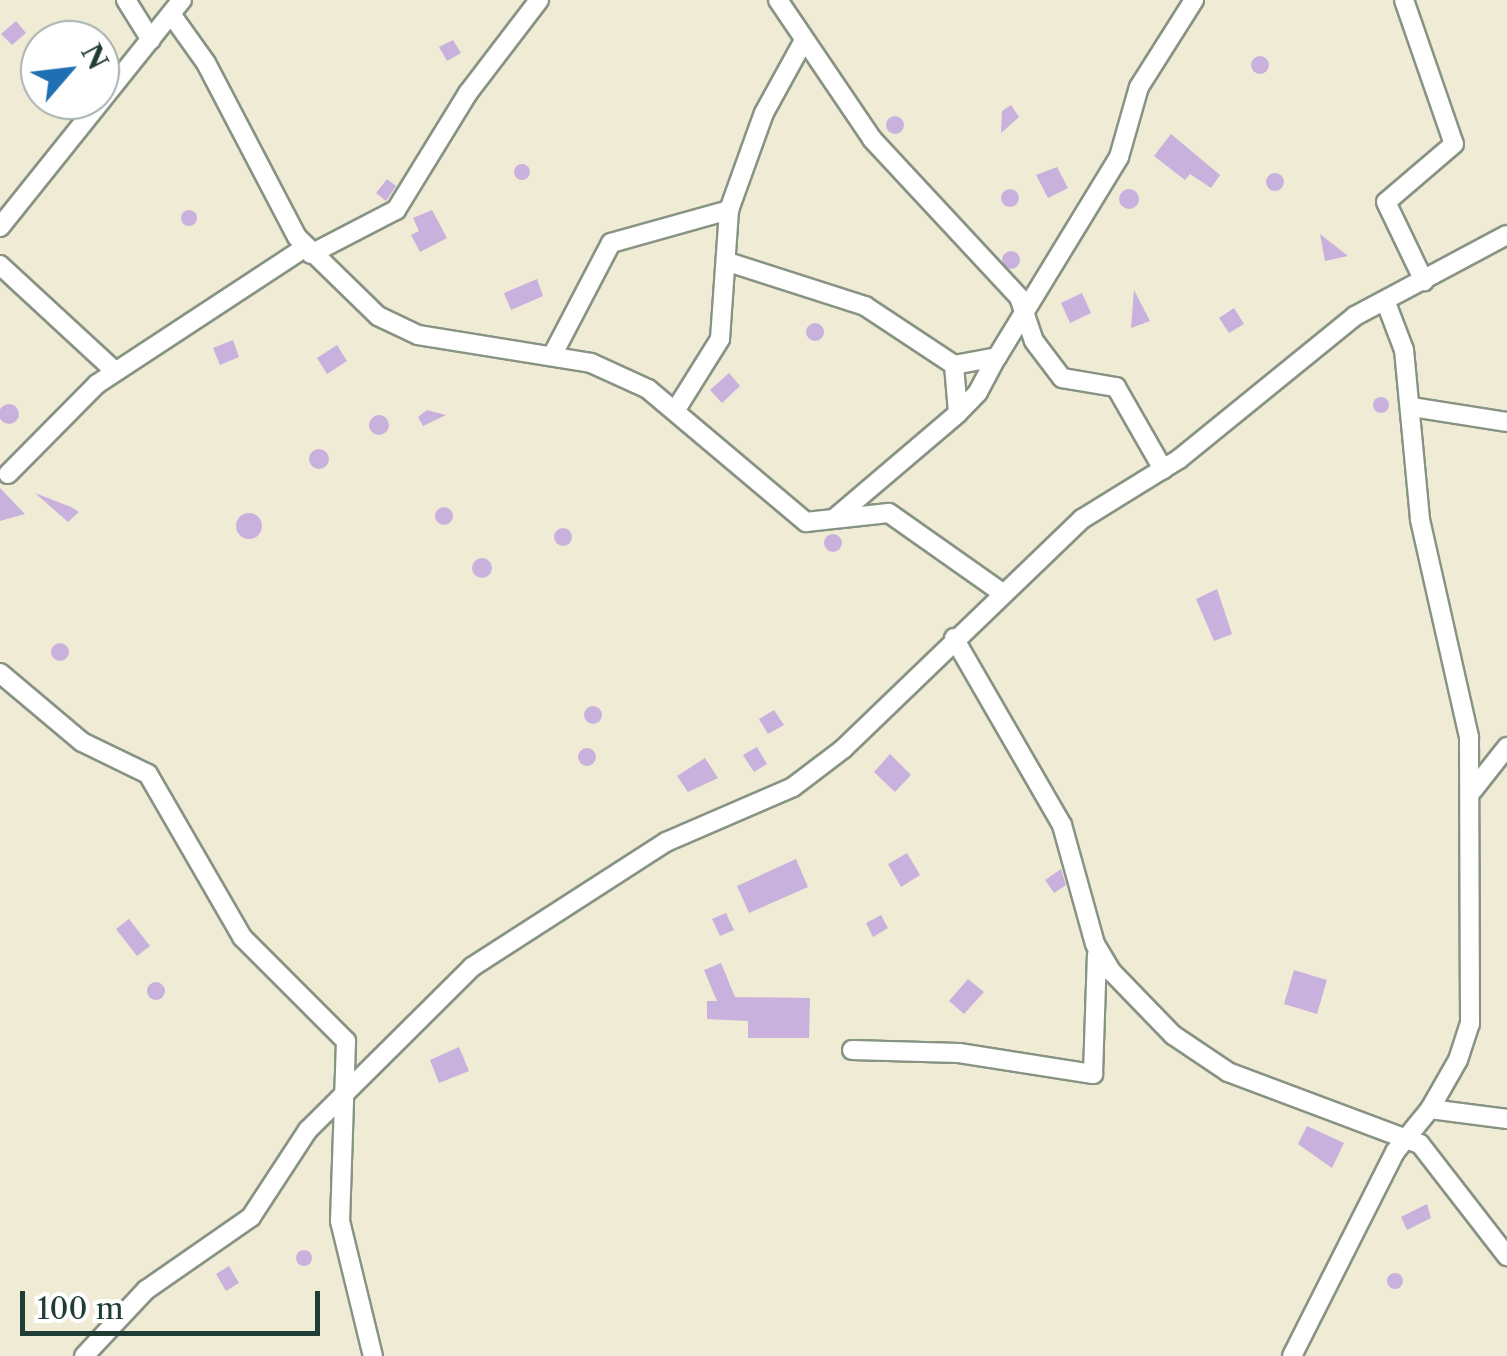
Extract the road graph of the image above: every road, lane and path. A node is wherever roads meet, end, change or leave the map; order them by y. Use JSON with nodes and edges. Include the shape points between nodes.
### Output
{"nodes":[{"id":1,"x":126,"y":0,"type":"edge"},
{"id":2,"x":539,"y":0,"type":"edge"},
{"id":3,"x":778,"y":0,"type":"edge"},
{"id":4,"x":1194,"y":0,"type":"edge"},
{"id":5,"x":1404,"y":0,"type":"edge"},
{"id":6,"x":177,"y":7,"type":"edge"},
{"id":7,"x":151,"y":40,"type":"junction"},
{"id":8,"x":803,"y":42,"type":"junction"},
{"id":9,"x":729,"y":210,"type":"junction"},
{"id":10,"x":0,"y":227,"type":"edge"},
{"id":11,"x":1507,"y":235,"type":"edge"},
{"id":12,"x":307,"y":251,"type":"junction"},
{"id":13,"x":728,"y":262,"type":"junction"},
{"id":14,"x":0,"y":265,"type":"edge"},
{"id":15,"x":1424,"y":281,"type":"junction"},
{"id":16,"x":1385,"y":300,"type":"junction"},
{"id":17,"x":1028,"y":308,"type":"junction"},
{"id":18,"x":554,"y":352,"type":"junction"},
{"id":19,"x":997,"y":356,"type":"junction"},
{"id":20,"x":954,"y":365,"type":"junction"},
{"id":21,"x":115,"y":371,"type":"junction"},
{"id":22,"x":1412,"y":407,"type":"junction"},
{"id":23,"x":675,"y":411,"type":"junction"},
{"id":24,"x":958,"y":413,"type":"junction"},
{"id":25,"x":1507,"y":422,"type":"edge"},
{"id":26,"x":1162,"y":470,"type":"junction"},
{"id":27,"x":8,"y":474,"type":"dead end"},
{"id":28,"x":832,"y":521,"type":"junction"},
{"id":29,"x":1000,"y":592,"type":"junction"},
{"id":30,"x":954,"y":638,"type":"junction"},
{"id":31,"x":0,"y":673,"type":"edge"},
{"id":32,"x":1507,"y":747,"type":"edge"},
{"id":33,"x":1473,"y":790,"type":"junction"},
{"id":34,"x":1095,"y":944,"type":"junction"},
{"id":35,"x":852,"y":1050,"type":"dead end"},
{"id":36,"x":346,"y":1089,"type":"junction"},
{"id":37,"x":1430,"y":1110,"type":"junction"},
{"id":38,"x":1507,"y":1119,"type":"edge"},
{"id":39,"x":1406,"y":1135,"type":"junction"},
{"id":40,"x":1507,"y":1256,"type":"edge"},
{"id":41,"x":84,"y":1356,"type":"edge"},
{"id":42,"x":373,"y":1356,"type":"edge"},
{"id":43,"x":1292,"y":1356,"type":"edge"}],
"edges":[{"from":1,"to":7,"type":"street"},
{"from":2,"to":12,"type":"street","via":[[468,93],[396,210]]},
{"from":3,"to":8,"type":"street"},
{"from":4,"to":17,"type":"street","via":[[1139,87],[1119,156]]},
{"from":5,"to":15,"type":"street","via":[[1454,144],[1386,202]]},
{"from":6,"to":7,"type":"street"},
{"from":6,"to":12,"type":"street"},
{"from":7,"to":10,"type":"street"},
{"from":8,"to":9,"type":"street","via":[[764,114]]},
{"from":8,"to":17,"type":"street","via":[[872,139]]},
{"from":9,"to":13,"type":"street"},
{"from":9,"to":18,"type":"street","via":[[610,244]]},
{"from":11,"to":15,"type":"street"},
{"from":12,"to":18,"type":"street","via":[[397,328]]},
{"from":12,"to":21,"type":"street"},
{"from":13,"to":20,"type":"street","via":[[865,306]]},
{"from":13,"to":23,"type":"street","via":[[720,339],[705,373]]},
{"from":14,"to":21,"type":"street"},
{"from":15,"to":16,"type":"street"},
{"from":16,"to":22,"type":"street","via":[[1400,332]]},
{"from":16,"to":26,"type":"street","via":[[1296,359]]},
{"from":17,"to":19,"type":"street"},
{"from":17,"to":26,"type":"street","via":[[1034,341],[1062,378],[1116,387]]},
{"from":18,"to":23,"type":"street","via":[[648,390]]},
{"from":19,"to":20,"type":"street"},
{"from":19,"to":24,"type":"street"},
{"from":20,"to":24,"type":"street"},
{"from":21,"to":27,"type":"street"},
{"from":22,"to":25,"type":"street"},
{"from":22,"to":33,"type":"street","via":[[1420,519],[1456,664]]},
{"from":23,"to":28,"type":"street","via":[[806,522]]},
{"from":24,"to":28,"type":"street"},
{"from":26,"to":29,"type":"street","via":[[1082,519]]},
{"from":28,"to":29,"type":"street","via":[[889,513]]},
{"from":29,"to":30,"type":"street"},
{"from":30,"to":34,"type":"street","via":[[1062,825]]},
{"from":30,"to":36,"type":"street","via":[[844,749],[793,787],[666,842],[488,956]]},
{"from":31,"to":36,"type":"street","via":[[82,742],[148,774],[242,936],[338,1028],[348,1054]]},
{"from":32,"to":33,"type":"street"},
{"from":33,"to":37,"type":"street","via":[[1470,1024]]},
{"from":34,"to":35,"type":"street","via":[[1100,990],[1092,1074],[959,1052]]},
{"from":34,"to":39,"type":"street","via":[[1112,972],[1172,1035],[1228,1072],[1329,1114]]},
{"from":36,"to":41,"type":"street","via":[[308,1130],[251,1217],[146,1290]]},
{"from":36,"to":42,"type":"street","via":[[340,1221]]},
{"from":37,"to":38,"type":"street"},
{"from":37,"to":39,"type":"street"},
{"from":39,"to":40,"type":"street"},
{"from":39,"to":43,"type":"street"}]}
